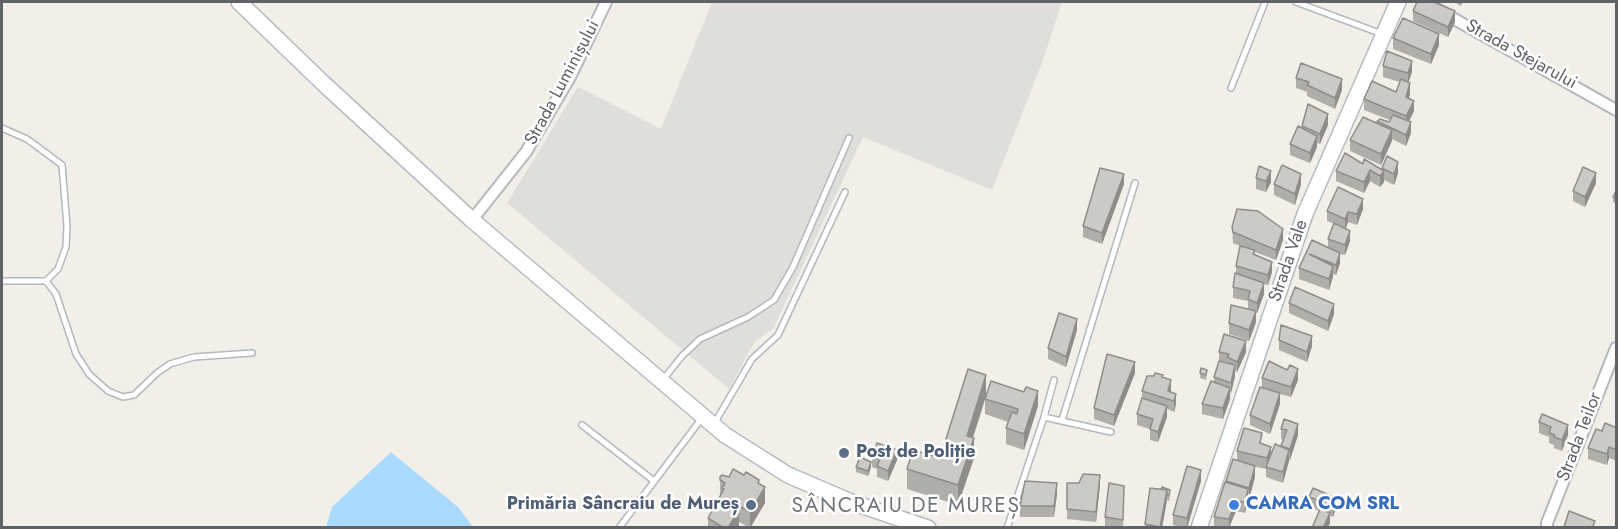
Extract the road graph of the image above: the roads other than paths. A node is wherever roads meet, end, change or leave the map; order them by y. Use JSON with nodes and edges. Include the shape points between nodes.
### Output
{"nodes":[{"id":1,"x":239,"y":2,"type":"edge"},
{"id":2,"x":606,"y":2,"type":"edge"},
{"id":3,"x":1265,"y":2,"type":"edge"},
{"id":4,"x":1296,"y":2,"type":"edge"},
{"id":5,"x":1398,"y":2,"type":"edge"},
{"id":6,"x":1424,"y":2,"type":"edge"},
{"id":7,"x":1383,"y":35,"type":"junction"},
{"id":8,"x":1231,"y":88,"type":"dead end"},
{"id":9,"x":1617,"y":110,"type":"edge"},
{"id":10,"x":2,"y":128,"type":"edge"},
{"id":11,"x":849,"y":138,"type":"dead end"},
{"id":12,"x":1135,"y":183,"type":"dead end"},
{"id":13,"x":845,"y":192,"type":"dead end"},
{"id":14,"x":472,"y":220,"type":"junction"},
{"id":15,"x":2,"y":281,"type":"edge"},
{"id":16,"x":46,"y":281,"type":"junction"},
{"id":17,"x":1617,"y":348,"type":"edge"},
{"id":18,"x":252,"y":353,"type":"dead end"},
{"id":19,"x":1053,"y":380,"type":"dead end"},
{"id":20,"x":661,"y":382,"type":"junction"},
{"id":21,"x":1044,"y":417,"type":"junction"},
{"id":22,"x":1062,"y":420,"type":"junction"},
{"id":23,"x":708,"y":421,"type":"junction"},
{"id":24,"x":582,"y":425,"type":"dead end"},
{"id":25,"x":1111,"y":432,"type":"dead end"},
{"id":26,"x":654,"y":481,"type":"junction"},
{"id":27,"x":619,"y":528,"type":"edge"},
{"id":28,"x":928,"y":528,"type":"edge"},
{"id":29,"x":1006,"y":528,"type":"edge"},
{"id":30,"x":1199,"y":528,"type":"edge"},
{"id":31,"x":1547,"y":528,"type":"edge"}],
"edges":[{"from":1,"to":14,"type":"main road"},
{"from":2,"to":14,"type":"street","name":"Strada Luminișului","via":[[570,77],[526,152]]},
{"from":3,"to":8,"type":"lane"},
{"from":4,"to":7,"type":"lane"},
{"from":5,"to":7,"type":"main road","name":"Strada Vale"},
{"from":6,"to":9,"type":"street","name":"Strada Stejarului"},
{"from":7,"to":30,"type":"main road","name":"Strada Vale","via":[[1305,214]]},
{"from":10,"to":16,"type":"lane","via":[[27,139],[62,165],[66,247],[58,269]]},
{"from":11,"to":20,"type":"lane","via":[[793,267],[774,300],[700,339]]},
{"from":12,"to":22,"type":"lane"},
{"from":13,"to":23,"type":"lane","via":[[778,334],[752,359]]},
{"from":14,"to":20,"type":"main road"},
{"from":15,"to":16,"type":"lane"},
{"from":16,"to":18,"type":"lane","via":[[56,294],[76,354],[89,374],[108,391],[123,397],[134,395],[170,364],[194,357]]},
{"from":17,"to":31,"type":"street","name":"Strada Teilor"},
{"from":19,"to":21,"type":"lane"},
{"from":20,"to":23,"type":"main road"},
{"from":21,"to":22,"type":"lane"},
{"from":21,"to":29,"type":"lane"},
{"from":22,"to":25,"type":"lane"},
{"from":23,"to":26,"type":"lane"},
{"from":23,"to":28,"type":"main road","via":[[788,475]]},
{"from":24,"to":26,"type":"lane"},
{"from":26,"to":27,"type":"lane"}]}
